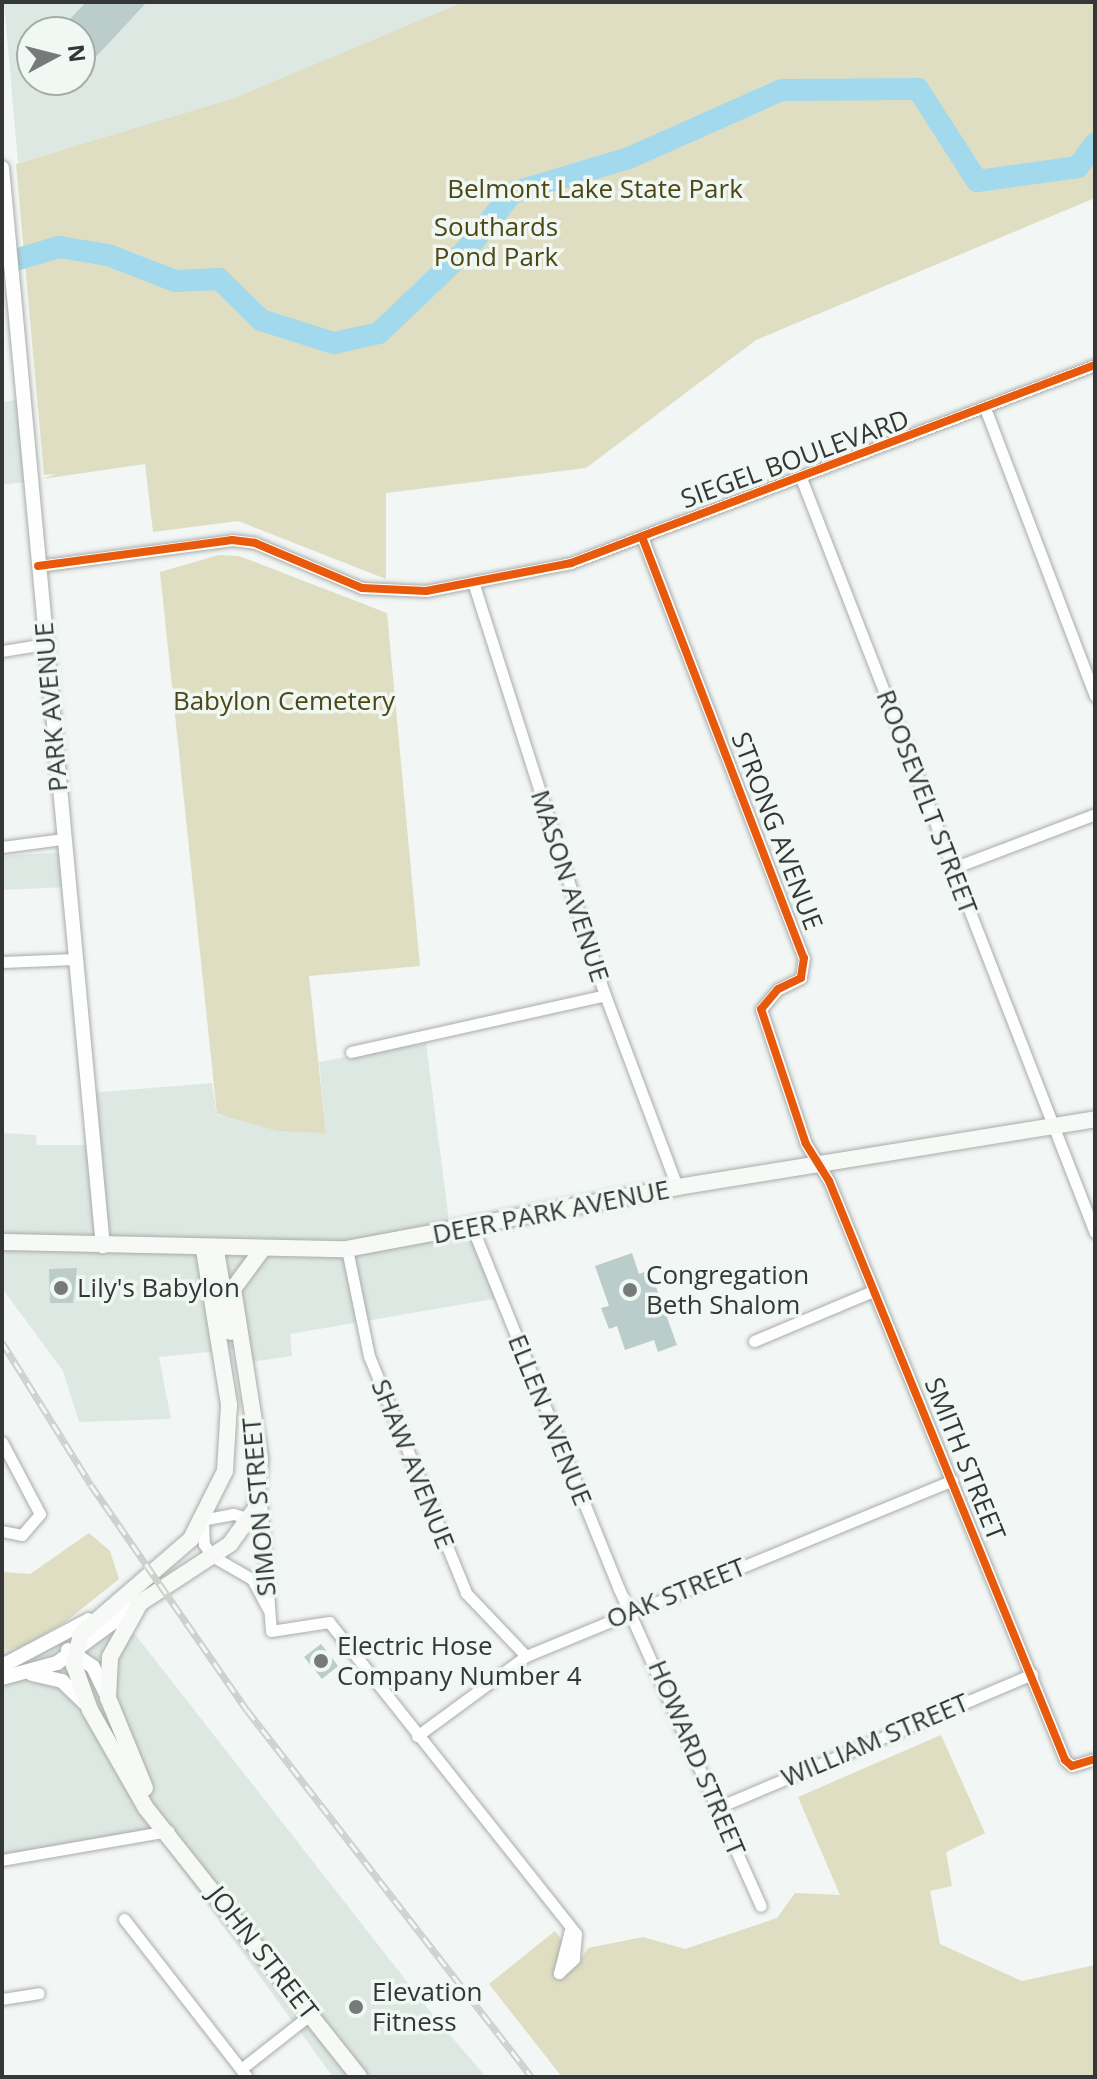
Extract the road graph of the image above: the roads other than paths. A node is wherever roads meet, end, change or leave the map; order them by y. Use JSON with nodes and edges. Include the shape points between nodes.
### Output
{"nodes":[{"id":1,"x":2,"y":168,"type":"edge"},
{"id":2,"x":1095,"y":365,"type":"edge"},
{"id":3,"x":985,"y":408,"type":"junction"},
{"id":4,"x":801,"y":478,"type":"junction"},
{"id":5,"x":642,"y":537,"type":"junction"},
{"id":6,"x":38,"y":566,"type":"junction"},
{"id":7,"x":473,"y":582,"type":"junction"},
{"id":8,"x":45,"y":644,"type":"junction"},
{"id":9,"x":2,"y":651,"type":"edge"},
{"id":10,"x":1095,"y":696,"type":"edge"},
{"id":11,"x":1095,"y":814,"type":"edge"},
{"id":12,"x":63,"y":839,"type":"junction"},
{"id":13,"x":2,"y":847,"type":"edge"},
{"id":14,"x":953,"y":868,"type":"junction"},
{"id":15,"x":75,"y":959,"type":"junction"},
{"id":16,"x":2,"y":962,"type":"edge"},
{"id":17,"x":605,"y":995,"type":"junction"},
{"id":18,"x":351,"y":1052,"type":"dead end"},
{"id":19,"x":1095,"y":1119,"type":"edge"},
{"id":20,"x":1051,"y":1126,"type":"junction"},
{"id":21,"x":820,"y":1166,"type":"junction"},
{"id":22,"x":677,"y":1187,"type":"junction"},
{"id":23,"x":472,"y":1227,"type":"junction"},
{"id":24,"x":1095,"y":1233,"type":"edge"},
{"id":25,"x":2,"y":1242,"type":"edge"},
{"id":26,"x":103,"y":1246,"type":"junction"},
{"id":27,"x":347,"y":1249,"type":"junction"},
{"id":28,"x":210,"y":1250,"type":"junction"},
{"id":29,"x":261,"y":1251,"type":"junction"},
{"id":30,"x":873,"y":1291,"type":"junction"},
{"id":31,"x":754,"y":1341,"type":"dead end"},
{"id":32,"x":246,"y":1383,"type":"junction"},
{"id":33,"x":2,"y":1442,"type":"edge"},
{"id":34,"x":952,"y":1480,"type":"junction"},
{"id":35,"x":203,"y":1520,"type":"junction"},
{"id":36,"x":257,"y":1524,"type":"junction"},
{"id":37,"x":2,"y":1531,"type":"edge"},
{"id":38,"x":212,"y":1556,"type":"junction"},
{"id":39,"x":140,"y":1603,"type":"junction"},
{"id":40,"x":110,"y":1606,"type":"junction"},
{"id":41,"x":268,"y":1609,"type":"junction"},
{"id":42,"x":632,"y":1611,"type":"junction"},
{"id":43,"x":44,"y":1649,"type":"junction"},
{"id":44,"x":74,"y":1652,"type":"junction"},
{"id":45,"x":526,"y":1656,"type":"junction"},
{"id":46,"x":2,"y":1666,"type":"edge"},
{"id":47,"x":28,"y":1673,"type":"junction"},
{"id":48,"x":1032,"y":1674,"type":"junction"},
{"id":49,"x":2,"y":1678,"type":"edge"},
{"id":50,"x":108,"y":1698,"type":"junction"},
{"id":51,"x":90,"y":1710,"type":"junction"},
{"id":52,"x":417,"y":1736,"type":"junction"},
{"id":53,"x":1095,"y":1759,"type":"edge"},
{"id":54,"x":719,"y":1807,"type":"junction"},
{"id":55,"x":169,"y":1831,"type":"junction"},
{"id":56,"x":2,"y":1860,"type":"edge"},
{"id":57,"x":761,"y":1906,"type":"dead end"},
{"id":58,"x":124,"y":1919,"type":"dead end"},
{"id":59,"x":570,"y":1930,"type":"dead end"},
{"id":60,"x":39,"y":1993,"type":"dead end"},
{"id":61,"x":2,"y":1999,"type":"edge"},
{"id":62,"x":311,"y":2014,"type":"junction"},
{"id":63,"x":244,"y":2073,"type":"edge"},
{"id":64,"x":360,"y":2076,"type":"edge"}],
"edges":[{"from":1,"to":6,"type":"street","name":"PARK AVENUE"},
{"from":2,"to":3,"type":"street","name":"SIEGEL BOULEVARD"},
{"from":3,"to":4,"type":"street","name":"SIEGEL BOULEVARD"},
{"from":3,"to":10,"type":"street"},
{"from":4,"to":5,"type":"street","name":"SIEGEL BOULEVARD"},
{"from":4,"to":14,"type":"street","name":"ROOSEVELT STREET"},
{"from":5,"to":7,"type":"street","name":"SIEGEL BOULEVARD","via":[[571,563]]},
{"from":5,"to":21,"type":"street","name":"STRONG AVENUE","via":[[804,958],[801,978],[778,989],[761,1009],[806,1144]]},
{"from":6,"to":7,"type":"street","name":"SIEGEL BOULEVARD","via":[[232,540],[255,543],[362,588],[403,593]]},
{"from":6,"to":8,"type":"street","name":"PARK AVENUE"},
{"from":7,"to":17,"type":"street","name":"MASON AVENUE"},
{"from":8,"to":9,"type":"street"},
{"from":8,"to":12,"type":"street","name":"PARK AVENUE"},
{"from":11,"to":14,"type":"street"},
{"from":12,"to":13,"type":"street"},
{"from":12,"to":15,"type":"street","name":"PARK AVENUE"},
{"from":14,"to":20,"type":"street","name":"ROOSEVELT STREET"},
{"from":15,"to":16,"type":"street"},
{"from":15,"to":26,"type":"street","name":"PARK AVENUE"},
{"from":17,"to":18,"type":"street"},
{"from":17,"to":22,"type":"street","name":"MASON AVENUE"},
{"from":19,"to":20,"type":"main road","name":"DEER PARK AVENUE"},
{"from":20,"to":21,"type":"main road","name":"DEER PARK AVENUE"},
{"from":20,"to":24,"type":"street","name":"ROOSEVELT STREET"},
{"from":21,"to":22,"type":"main road","name":"DEER PARK AVENUE"},
{"from":21,"to":30,"type":"street","name":"SMITH STREET"},
{"from":22,"to":23,"type":"main road","name":"DEER PARK AVENUE"},
{"from":23,"to":27,"type":"main road","name":"DEER PARK AVENUE"},
{"from":23,"to":42,"type":"street","name":"ELLEN AVENUE"},
{"from":25,"to":26,"type":"main road","name":"DEER PARK AVENUE"},
{"from":26,"to":28,"type":"main road","name":"DEER PARK AVENUE"},
{"from":27,"to":29,"type":"main road","name":"DEER PARK AVENUE"},
{"from":27,"to":45,"type":"street","name":"SHAW AVENUE","via":[[369,1356],[466,1593]]},
{"from":28,"to":29,"type":"main road","name":"DEER PARK AVENUE"},
{"from":28,"to":32,"type":"main road","name":"SIMON STREET"},
{"from":28,"to":35,"type":"main road","name":"SIMON STREET","via":[[229,1449]]},
{"from":29,"to":32,"type":"main road","name":"SIMON STREET","via":[[233,1289]]},
{"from":30,"to":31,"type":"street"},
{"from":30,"to":34,"type":"street","name":"SMITH STREET"},
{"from":32,"to":36,"type":"main road","name":"SIMON STREET","via":[[261,1494]]},
{"from":33,"to":37,"type":"street","via":[[40,1514],[22,1535]]},
{"from":34,"to":42,"type":"street","name":"OAK STREET"},
{"from":34,"to":48,"type":"street","name":"SMITH STREET"},
{"from":35,"to":36,"type":"street","via":[[233,1514]]},
{"from":35,"to":38,"type":"street","via":[[204,1544]]},
{"from":35,"to":40,"type":"main road","via":[[182,1548]]},
{"from":36,"to":38,"type":"main road"},
{"from":36,"to":41,"type":"street","name":"SIMON STREET"},
{"from":38,"to":39,"type":"main road"},
{"from":38,"to":41,"type":"street","via":[[252,1579]]},
{"from":39,"to":44,"type":"street"},
{"from":39,"to":50,"type":"main road","name":"JOHN STREET","via":[[112,1648]]},
{"from":40,"to":43,"type":"street"},
{"from":40,"to":44,"type":"main road","via":[[81,1634]]},
{"from":41,"to":52,"type":"street","name":"SIMON STREET","via":[[271,1631],[329,1622]]},
{"from":42,"to":45,"type":"street","name":"OAK STREET"},
{"from":42,"to":54,"type":"street","name":"HOWARD STREET"},
{"from":43,"to":44,"type":"street"},
{"from":43,"to":46,"type":"street"},
{"from":44,"to":47,"type":"street"},
{"from":44,"to":50,"type":"street","name":"JOHN STREET","via":[[93,1667]]},
{"from":44,"to":51,"type":"main road","name":"JOHN STREET"},
{"from":45,"to":52,"type":"street","name":"OAK STREET"},
{"from":47,"to":49,"type":"street"},
{"from":47,"to":51,"type":"street","name":"JOHN STREET","via":[[62,1681]]},
{"from":48,"to":53,"type":"street","name":"SMITH STREET","via":[[1072,1766]]},
{"from":48,"to":54,"type":"street","name":"WILLIAM STREET"},
{"from":50,"to":55,"type":"main road","name":"JOHN STREET","via":[[130,1759]]},
{"from":51,"to":55,"type":"main road","name":"JOHN STREET","via":[[138,1795]]},
{"from":52,"to":59,"type":"street"},
{"from":54,"to":57,"type":"street","name":"HOWARD STREET"},
{"from":55,"to":56,"type":"street"},
{"from":55,"to":62,"type":"main road","name":"JOHN STREET"},
{"from":58,"to":63,"type":"street"},
{"from":60,"to":61,"type":"street"},
{"from":62,"to":63,"type":"street"},
{"from":62,"to":64,"type":"main road","name":"JOHN STREET"}]}
